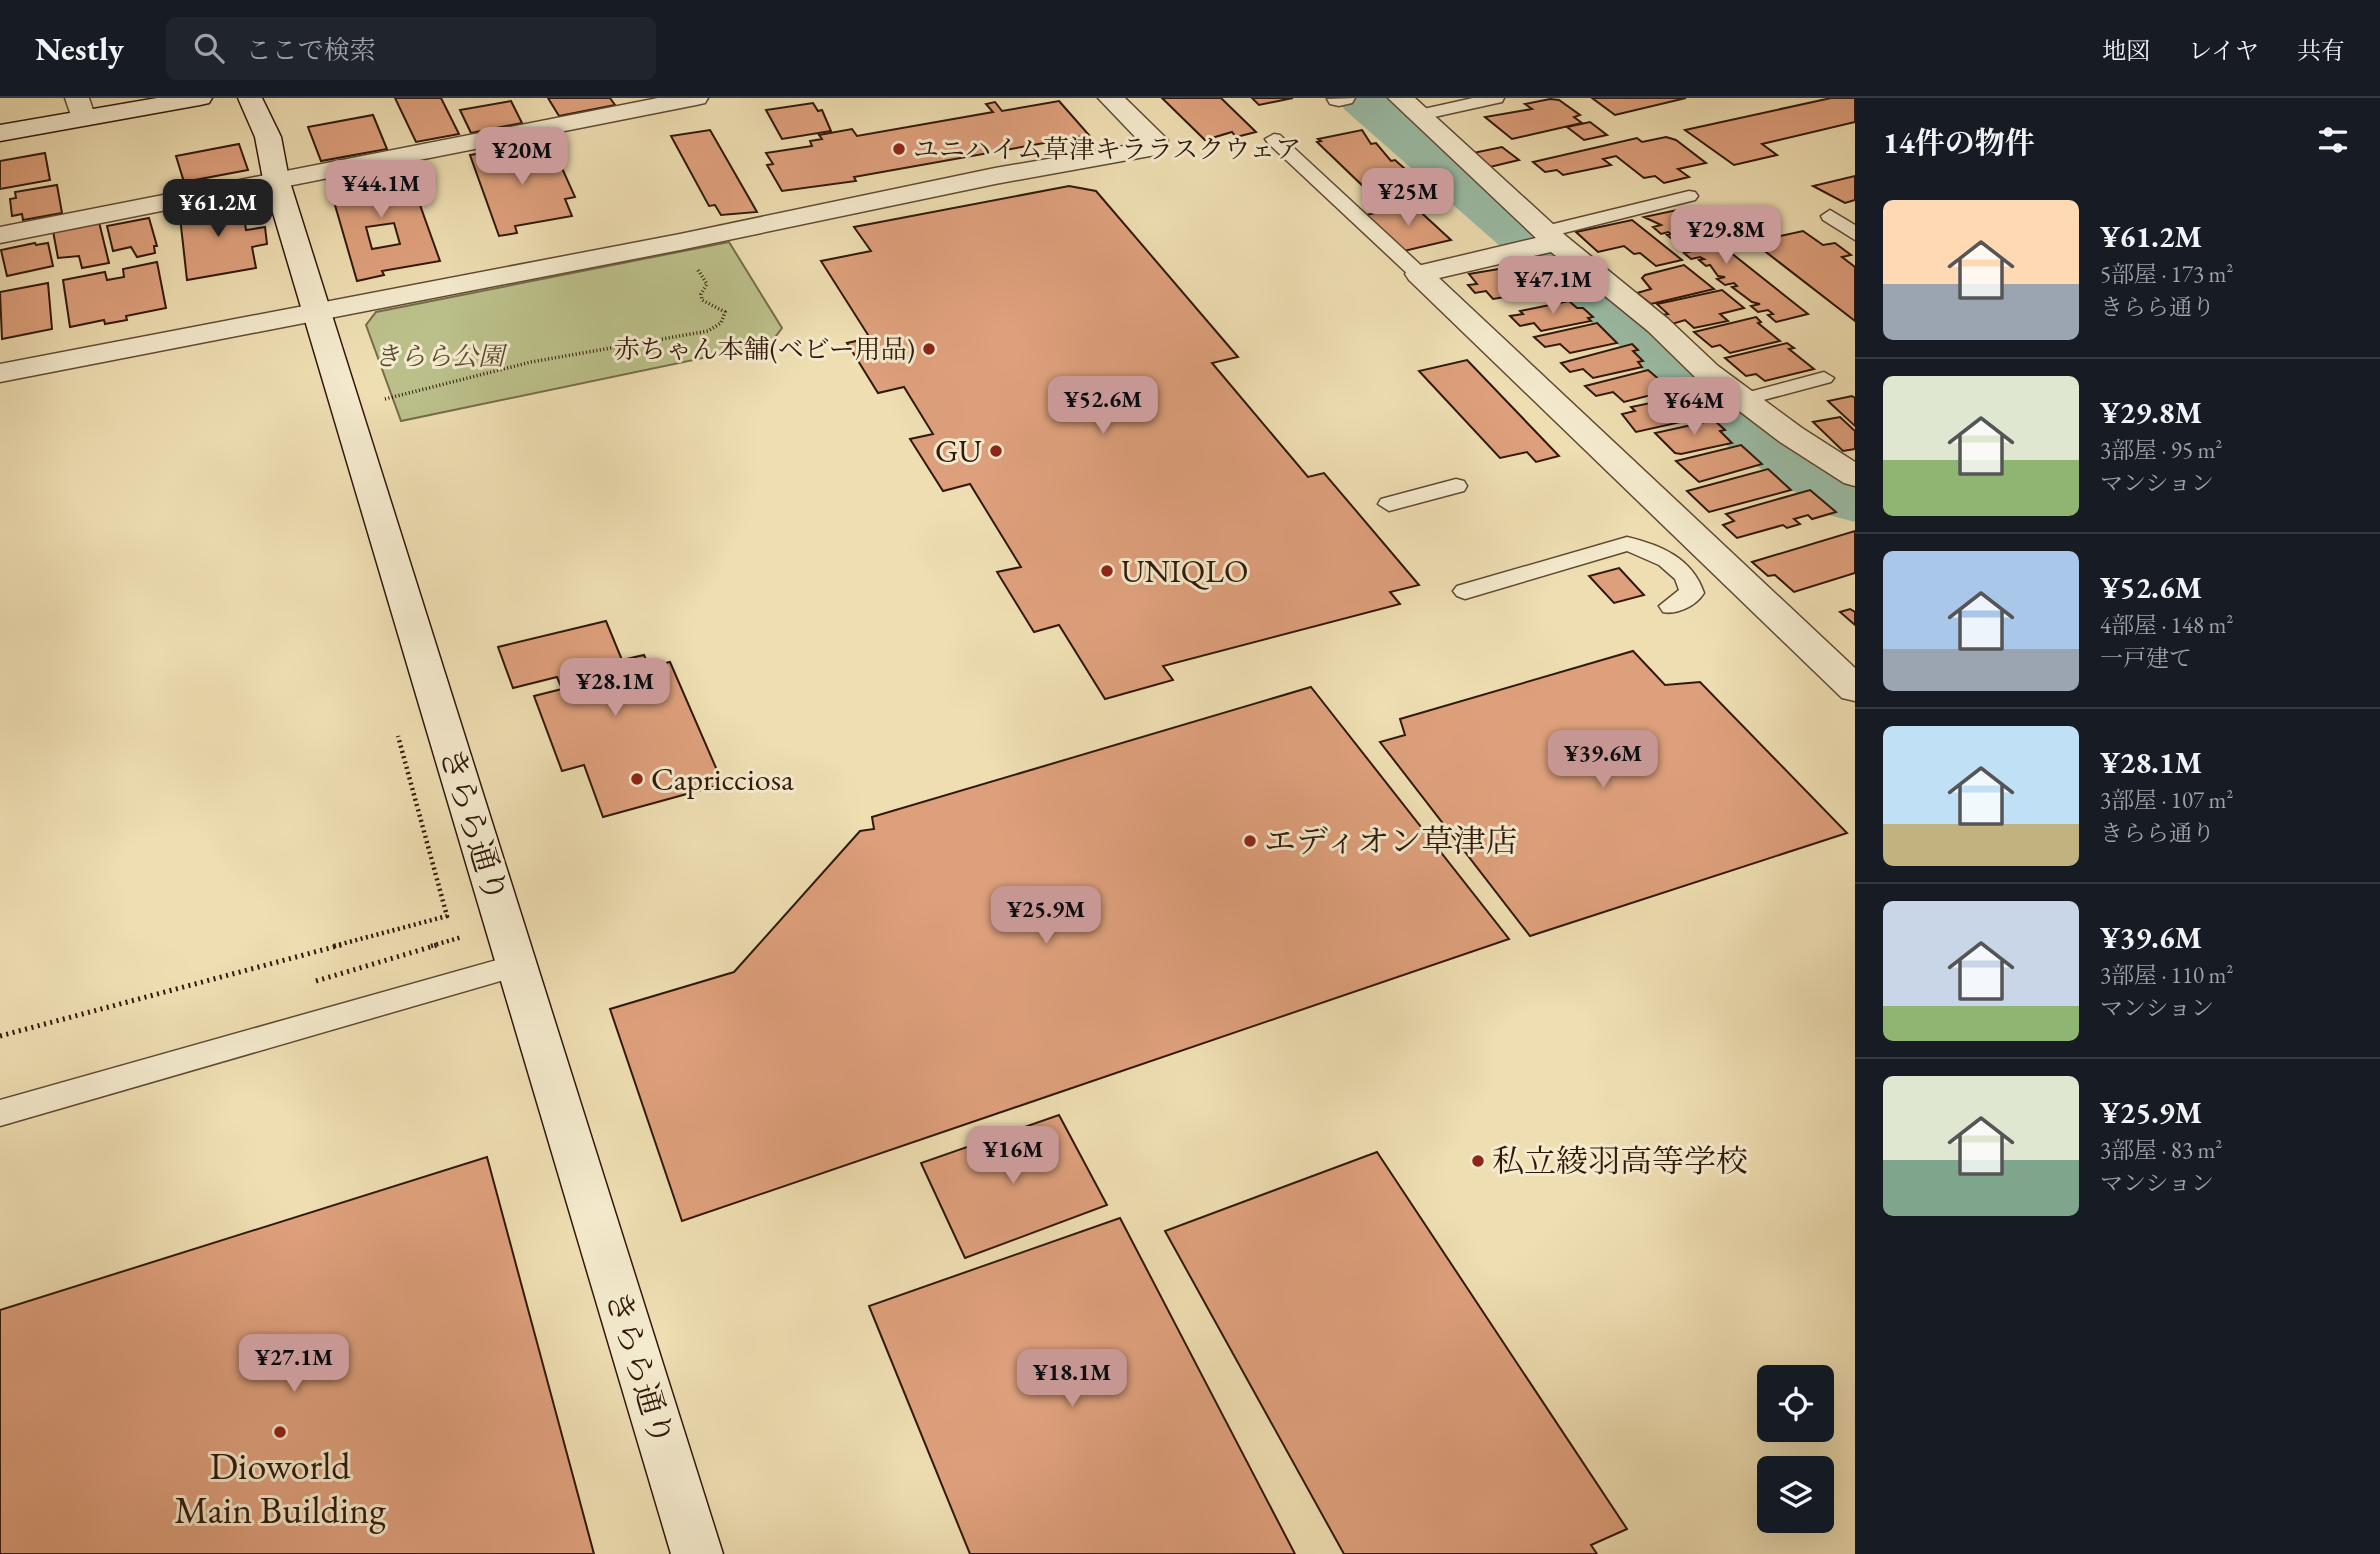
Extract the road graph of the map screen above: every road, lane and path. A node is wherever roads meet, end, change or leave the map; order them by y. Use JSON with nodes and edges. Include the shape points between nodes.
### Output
{"nodes":[{"id":1,"x":200,"y":98,"type":"edge"},
{"id":2,"x":250,"y":98,"type":"edge"},
{"id":3,"x":696,"y":98,"type":"edge"},
{"id":4,"x":1110,"y":98,"type":"edge"},
{"id":5,"x":1496,"y":98,"type":"edge"},
{"id":6,"x":1408,"y":107,"type":"edge"},
{"id":7,"x":80,"y":109,"type":"edge"},
{"id":8,"x":0,"y":133,"type":"edge"},
{"id":9,"x":1274,"y":139,"type":"dead end"},
{"id":10,"x":276,"y":179,"type":"junction"},
{"id":11,"x":1689,"y":196,"type":"dead end"},
{"id":12,"x":1830,"y":216,"type":"dead end"},
{"id":13,"x":1855,"y":234,"type":"edge"},
{"id":14,"x":0,"y":235,"type":"edge"},
{"id":15,"x":1543,"y":241,"type":"junction"},
{"id":16,"x":680,"y":242,"type":"junction"},
{"id":17,"x":1419,"y":274,"type":"junction"},
{"id":18,"x":317,"y":313,"type":"junction"},
{"id":19,"x":0,"y":373,"type":"edge"},
{"id":20,"x":1824,"y":378,"type":"dead end"},
{"id":21,"x":1741,"y":400,"type":"junction"},
{"id":22,"x":346,"y":409,"type":"junction"},
{"id":23,"x":1855,"y":476,"type":"edge"},
{"id":24,"x":1456,"y":486,"type":"dead end"},
{"id":25,"x":1389,"y":504,"type":"dead end"},
{"id":26,"x":1465,"y":591,"type":"dead end"},
{"id":27,"x":1671,"y":606,"type":"dead end"},
{"id":28,"x":1855,"y":689,"type":"edge"},
{"id":29,"x":396,"y":729,"type":"dead end"},
{"id":30,"x":518,"y":965,"type":"junction"},
{"id":31,"x":0,"y":1036,"type":"edge"},
{"id":32,"x":0,"y":1113,"type":"edge"},
{"id":33,"x":697,"y":1554,"type":"edge"}],
"edges":[{"from":1,"to":7,"type":"street"},
{"from":2,"to":10,"type":"street","name":"きらら通り","via":[[268,137]]},
{"from":3,"to":10,"type":"street"},
{"from":4,"to":16,"type":"street","via":[[1156,140],[1152,149],[995,176]]},
{"from":5,"to":6,"type":"lane"},
{"from":6,"to":15,"type":"street"},
{"from":7,"to":8,"type":"street"},
{"from":9,"to":17,"type":"lane"},
{"from":10,"to":14,"type":"street"},
{"from":10,"to":18,"type":"street","name":"きらら通り"},
{"from":11,"to":15,"type":"lane"},
{"from":12,"to":13,"type":"lane"},
{"from":15,"to":17,"type":"street"},
{"from":15,"to":21,"type":"street","via":[[1658,325]]},
{"from":16,"to":18,"type":"street"},
{"from":16,"to":22,"type":"path","via":[[707,284],[702,300],[725,312],[716,327],[698,334],[531,362]]},
{"from":17,"to":28,"type":"street"},
{"from":18,"to":19,"type":"street"},
{"from":18,"to":22,"type":"street","name":"きらら通り"},
{"from":20,"to":21,"type":"lane"},
{"from":21,"to":23,"type":"street"},
{"from":22,"to":30,"type":"street","name":"きらら通り"},
{"from":24,"to":25,"type":"lane"},
{"from":26,"to":27,"type":"lane","via":[[1627,544],[1649,548],[1690,583],[1692,593]]},
{"from":29,"to":31,"type":"path","via":[[447,916]]},
{"from":30,"to":32,"type":"lane"},
{"from":30,"to":33,"type":"street","name":"きらら通り"}]}
